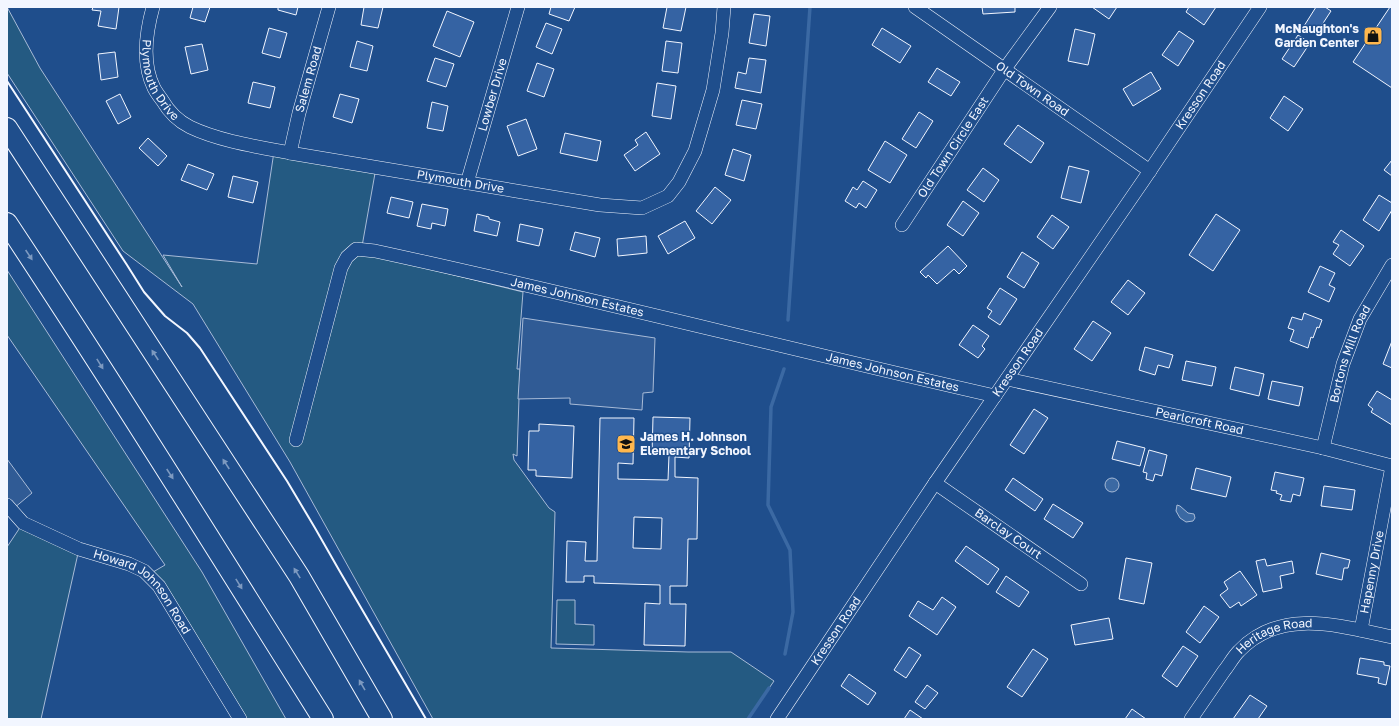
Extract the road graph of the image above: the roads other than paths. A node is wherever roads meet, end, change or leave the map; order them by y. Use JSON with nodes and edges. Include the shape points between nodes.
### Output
{"nodes":[{"id":1,"x":153,"y":7,"type":"edge"},
{"id":2,"x":329,"y":7,"type":"edge"},
{"id":3,"x":518,"y":7,"type":"edge"},
{"id":4,"x":724,"y":7,"type":"edge"},
{"id":5,"x":915,"y":7,"type":"edge"},
{"id":6,"x":1050,"y":7,"type":"edge"},
{"id":7,"x":1260,"y":7,"type":"edge"},
{"id":8,"x":928,"y":11,"type":"edge"},
{"id":9,"x":1004,"y":70,"type":"junction"},
{"id":10,"x":7,"y":128,"type":"edge"},
{"id":11,"x":290,"y":153,"type":"junction"},
{"id":12,"x":1150,"y":171,"type":"junction"},
{"id":13,"x":467,"y":183,"type":"junction"},
{"id":14,"x":7,"y":223,"type":"edge"},
{"id":15,"x":902,"y":225,"type":"dead end"},
{"id":16,"x":1392,"y":266,"type":"edge"},
{"id":17,"x":1007,"y":378,"type":"junction"},
{"id":18,"x":996,"y":396,"type":"junction"},
{"id":19,"x":296,"y":440,"type":"dead end"},
{"id":20,"x":1323,"y":448,"type":"junction"},
{"id":21,"x":1392,"y":466,"type":"edge"},
{"id":22,"x":935,"y":483,"type":"junction"},
{"id":23,"x":7,"y":505,"type":"edge"},
{"id":24,"x":1081,"y":584,"type":"dead end"},
{"id":25,"x":1361,"y":630,"type":"junction"},
{"id":26,"x":1392,"y":637,"type":"edge"},
{"id":27,"x":240,"y":719,"type":"edge"},
{"id":28,"x":323,"y":719,"type":"edge"},
{"id":29,"x":382,"y":719,"type":"edge"},
{"id":30,"x":777,"y":719,"type":"edge"},
{"id":31,"x":1191,"y":719,"type":"edge"}],
"edges":[{"from":1,"to":11,"type":"street","name":"Plymouth Drive","via":[[147,50],[148,69],[154,87],[168,109],[179,120],[213,136]]},
{"from":2,"to":11,"type":"street","name":"Salem Road"},
{"from":3,"to":13,"type":"street","name":"Lowber Drive"},
{"from":4,"to":13,"type":"street","name":"Plymouth Drive","via":[[713,90],[695,151],[679,182],[668,196],[642,208],[600,205]]},
{"from":5,"to":8,"type":"street","name":"Old Town Road"},
{"from":6,"to":9,"type":"street","name":"Old Town Circle East"},
{"from":7,"to":12,"type":"street","name":"Kresson Road"},
{"from":8,"to":9,"type":"street","name":"Old Town Road"},
{"from":9,"to":12,"type":"street","name":"Old Town Road"},
{"from":9,"to":15,"type":"street","name":"Old Town Circle East"},
{"from":29,"to":10,"type":"highway","one_way":true,"via":[[299,576]]},
{"from":11,"to":13,"type":"street","name":"Plymouth Drive"},
{"from":12,"to":17,"type":"street","name":"Kresson Road"},
{"from":14,"to":28,"type":"highway","one_way":true,"via":[[73,322]]},
{"from":16,"to":20,"type":"street","name":"Bortons Mill Road","via":[[1360,320],[1343,364]]},
{"from":17,"to":18,"type":"street","name":"Kresson Road"},
{"from":17,"to":20,"type":"street","name":"Pearlcroft Road"},
{"from":18,"to":19,"type":"street","name":"James Johnson Estates","via":[[544,288],[382,252],[356,249],[347,256],[341,268]]},
{"from":18,"to":22,"type":"street","name":"Kresson Road"},
{"from":20,"to":21,"type":"street","name":"Pearlcroft Road"},
{"from":21,"to":25,"type":"street","name":"Hapenny Drive"},
{"from":22,"to":24,"type":"street","name":"Barclay Court"},
{"from":22,"to":30,"type":"street","name":"Kresson Road"},
{"from":23,"to":27,"type":"street","name":"Howard Johnson Road","via":[[23,523],[34,529],[79,549],[144,571],[159,586]]},
{"from":25,"to":26,"type":"street","name":"Heritage Road"},
{"from":25,"to":31,"type":"street","name":"Heritage Road","via":[[1314,623],[1290,623],[1258,635],[1239,651]]}]}
